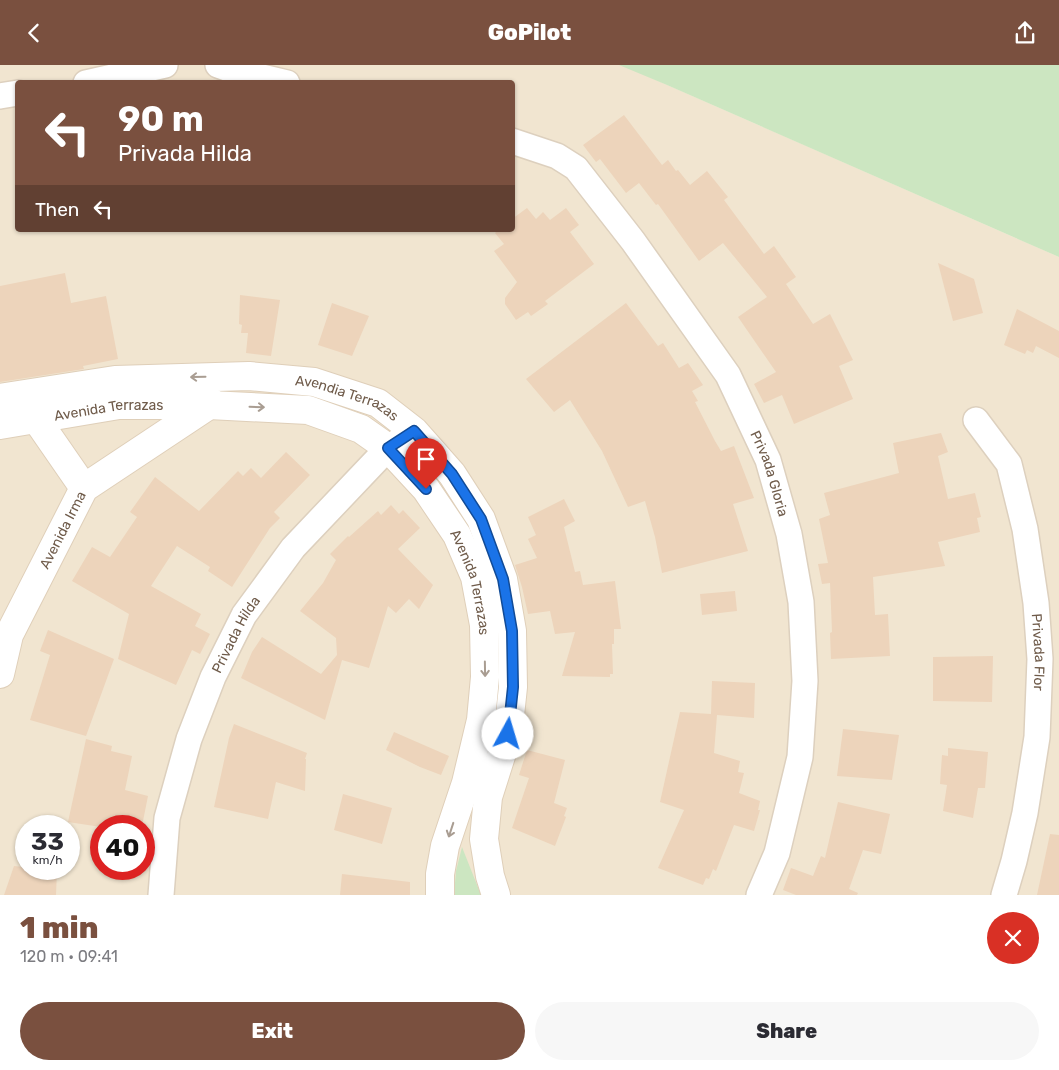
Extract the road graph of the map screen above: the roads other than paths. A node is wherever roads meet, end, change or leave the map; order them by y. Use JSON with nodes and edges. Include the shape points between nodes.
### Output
{"nodes":[{"id":1,"x":165,"y":65,"type":"edge"},
{"id":2,"x":218,"y":65,"type":"edge"},
{"id":3,"x":99,"y":80,"type":"edge"},
{"id":4,"x":275,"y":80,"type":"edge"},
{"id":5,"x":15,"y":94,"type":"edge"},
{"id":6,"x":0,"y":96,"type":"edge"},
{"id":7,"x":515,"y":142,"type":"edge"},
{"id":8,"x":249,"y":376,"type":"junction"},
{"id":9,"x":9,"y":397,"type":"edge"},
{"id":10,"x":209,"y":405,"type":"junction"},
{"id":11,"x":38,"y":420,"type":"junction"},
{"id":12,"x":976,"y":420,"type":"dead end"},
{"id":13,"x":0,"y":425,"type":"edge"},
{"id":14,"x":414,"y":431,"type":"junction"},
{"id":15,"x":388,"y":448,"type":"junction"},
{"id":16,"x":84,"y":488,"type":"junction"},
{"id":17,"x":4,"y":635,"type":"edge"},
{"id":18,"x":0,"y":674,"type":"edge"},
{"id":19,"x":161,"y":895,"type":"edge"},
{"id":20,"x":440,"y":895,"type":"edge"},
{"id":21,"x":496,"y":895,"type":"edge"},
{"id":22,"x":759,"y":895,"type":"edge"},
{"id":23,"x":1004,"y":895,"type":"edge"}],
"edges":[{"from":1,"to":3,"type":"street"},
{"from":2,"to":4,"type":"street"},
{"from":5,"to":6,"type":"street"},
{"from":7,"to":22,"type":"street","name":"Privada Gloria","via":[[557,156],[576,169],[633,241],[728,375],[768,460],[789,534],[802,602],[805,681],[798,765],[777,853]]},
{"from":8,"to":9,"type":"street","name":"Avendia Terrazas","one_way":true,"via":[[115,380]]},
{"from":8,"to":10,"type":"street","name":"Avenida Irma"},
{"from":8,"to":14,"type":"street","name":"Avendia Terrazas","via":[[314,382],[378,403]]},
{"from":9,"to":11,"type":"street"},
{"from":10,"to":11,"type":"street","name":"Avenida Terrazas","via":[[119,405]]},
{"from":10,"to":15,"type":"street","name":"Avenida Terrazas","one_way":true,"via":[[308,410],[361,429]]},
{"from":10,"to":16,"type":"street","name":"Avenida Irma"},
{"from":11,"to":13,"type":"street","name":"Avenida Terrazas"},
{"from":11,"to":16,"type":"street"},
{"from":12,"to":23,"type":"street","name":"Privada Flor","via":[[1009,464],[1025,529],[1040,659],[1037,737],[1025,813]]},
{"from":14,"to":15,"type":"street","name":"Privada Hilda"},
{"from":14,"to":21,"type":"street","name":"Avendia Terrazas","via":[[452,474],[481,519],[503,579],[512,631],[513,687],[508,734],[488,797],[484,839]]},
{"from":15,"to":19,"type":"street","name":"Privada Hilda","via":[[293,548],[244,615],[213,677],[189,739],[167,818]]},
{"from":15,"to":20,"type":"street","name":"Avenida Terrazas","one_way":true,"via":[[426,489],[457,535],[475,577],[484,625],[485,677],[481,720],[466,783],[445,846]]},
{"from":16,"to":17,"type":"street","name":"Avenida Irma"},
{"from":17,"to":18,"type":"street","name":"Avenida Irma"}]}
